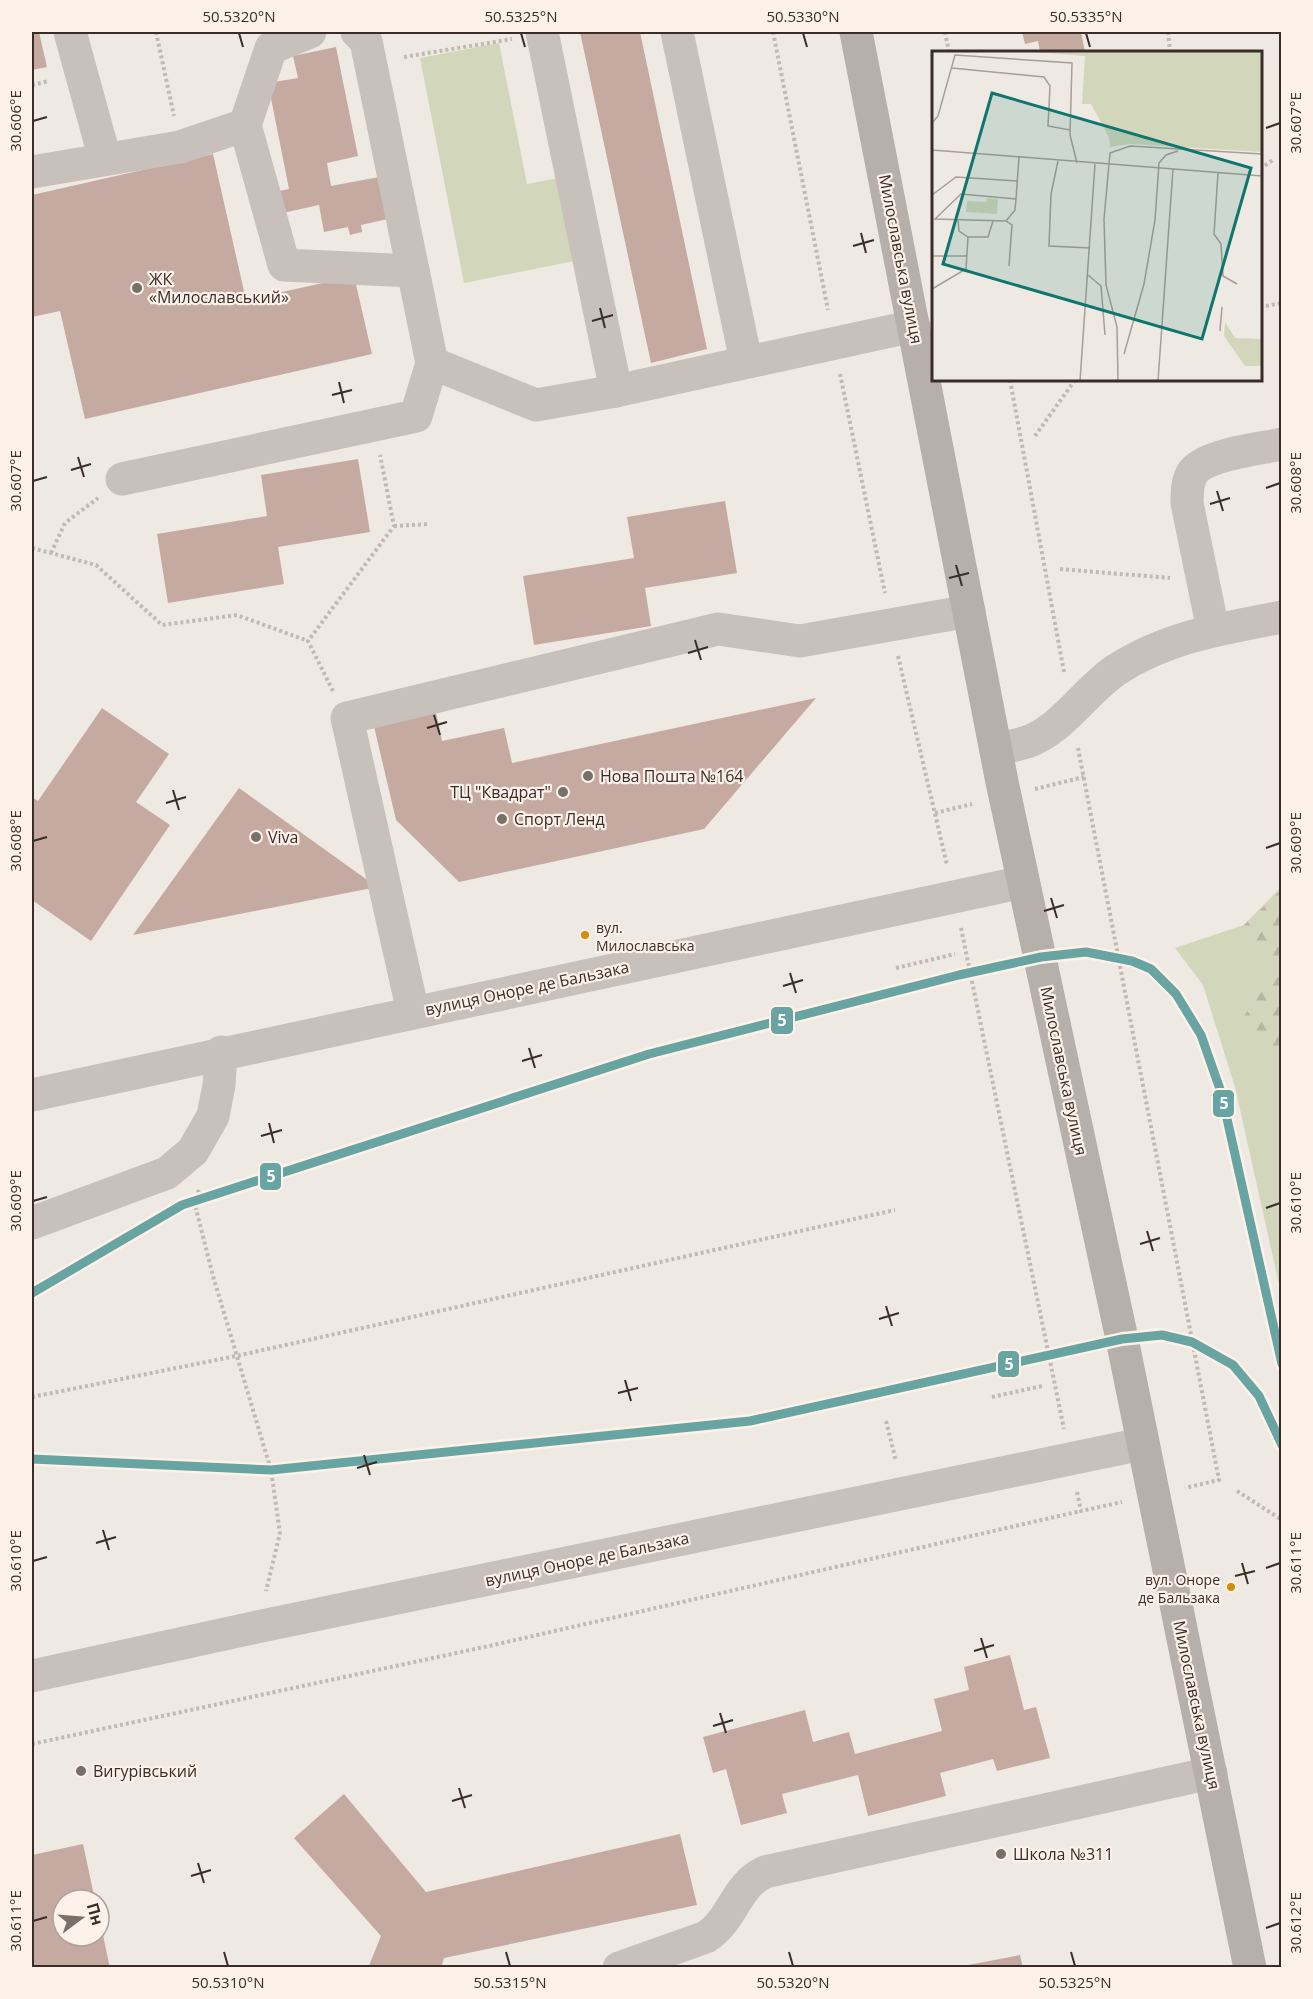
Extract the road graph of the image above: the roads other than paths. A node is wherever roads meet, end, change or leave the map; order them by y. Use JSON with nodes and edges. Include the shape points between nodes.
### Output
{"nodes":[{"id":1,"x":70,"y":32,"type":"edge"},
{"id":2,"x":310,"y":32,"type":"edge"},
{"id":3,"x":357,"y":32,"type":"edge"},
{"id":4,"x":677,"y":32,"type":"edge"},
{"id":5,"x":856,"y":32,"type":"edge"},
{"id":6,"x":542,"y":33,"type":"edge"},
{"id":7,"x":245,"y":125,"type":"junction"},
{"id":8,"x":105,"y":159,"type":"junction"},
{"id":9,"x":32,"y":172,"type":"edge"},
{"id":10,"x":413,"y":271,"type":"junction"},
{"id":11,"x":914,"y":326,"type":"junction"},
{"id":12,"x":746,"y":361,"type":"junction"},
{"id":13,"x":432,"y":363,"type":"junction"},
{"id":14,"x":616,"y":391,"type":"junction"},
{"id":15,"x":1281,"y":444,"type":"edge"},
{"id":16,"x":122,"y":479,"type":"road end"},
{"id":17,"x":969,"y":611,"type":"junction"},
{"id":18,"x":1281,"y":617,"type":"edge"},
{"id":19,"x":1213,"y":630,"type":"junction"},
{"id":20,"x":996,"y":750,"type":"junction"},
{"id":21,"x":1023,"y":882,"type":"junction"},
{"id":22,"x":413,"y":1012,"type":"junction"},
{"id":23,"x":221,"y":1052,"type":"junction"},
{"id":24,"x":32,"y":1095,"type":"edge"},
{"id":25,"x":32,"y":1222,"type":"edge"},
{"id":26,"x":1142,"y":1444,"type":"junction"},
{"id":27,"x":32,"y":1676,"type":"edge"},
{"id":28,"x":1211,"y":1773,"type":"junction"},
{"id":29,"x":619,"y":1968,"type":"edge"},
{"id":30,"x":1250,"y":1968,"type":"edge"}],
"edges":[{"from":1,"to":8,"type":"street"},
{"from":2,"to":7,"type":"street","via":[[271,48]]},
{"from":3,"to":10,"type":"street","via":[[366,41],[371,62]]},
{"from":4,"to":12,"type":"street"},
{"from":5,"to":11,"type":"main road","name":"Милославська вулиця"},
{"from":6,"to":14,"type":"street"},
{"from":7,"to":8,"type":"street","via":[[180,147]]},
{"from":7,"to":10,"type":"street","via":[[284,265]]},
{"from":8,"to":9,"type":"street"},
{"from":10,"to":13,"type":"street"},
{"from":11,"to":12,"type":"street"},
{"from":11,"to":17,"type":"main road","name":"Милославська вулиця"},
{"from":12,"to":14,"type":"street"},
{"from":13,"to":14,"type":"street","via":[[536,405]]},
{"from":13,"to":16,"type":"street","via":[[416,416]]},
{"from":15,"to":19,"type":"street","via":[[1215,459],[1194,472],[1187,485],[1187,503]]},
{"from":17,"to":20,"type":"main road","name":"Милославська вулиця"},
{"from":17,"to":22,"type":"street","via":[[800,641],[718,629],[347,718]]},
{"from":18,"to":19,"type":"street"},
{"from":19,"to":20,"type":"street","via":[[1142,655],[1115,670],[1050,729],[1029,741]]},
{"from":20,"to":21,"type":"main road","name":"Милославська вулиця"},
{"from":21,"to":22,"type":"street","name":"вулиця Оноре де Бальзака"},
{"from":21,"to":26,"type":"main road","name":"Милославська вулиця"},
{"from":22,"to":23,"type":"street","name":"вулиця Оноре де Бальзака"},
{"from":23,"to":24,"type":"street","name":"вулиця Оноре де Бальзака"},
{"from":23,"to":25,"type":"street","via":[[213,1116],[193,1151],[167,1173]]},
{"from":26,"to":27,"type":"street","name":"вулиця Оноре де Бальзака"},
{"from":26,"to":28,"type":"main road","name":"Милославська вулиця"},
{"from":28,"to":29,"type":"street","via":[[765,1872],[742,1889],[726,1920],[706,1937]]},
{"from":28,"to":30,"type":"main road","name":"Милославська вулиця"}]}
